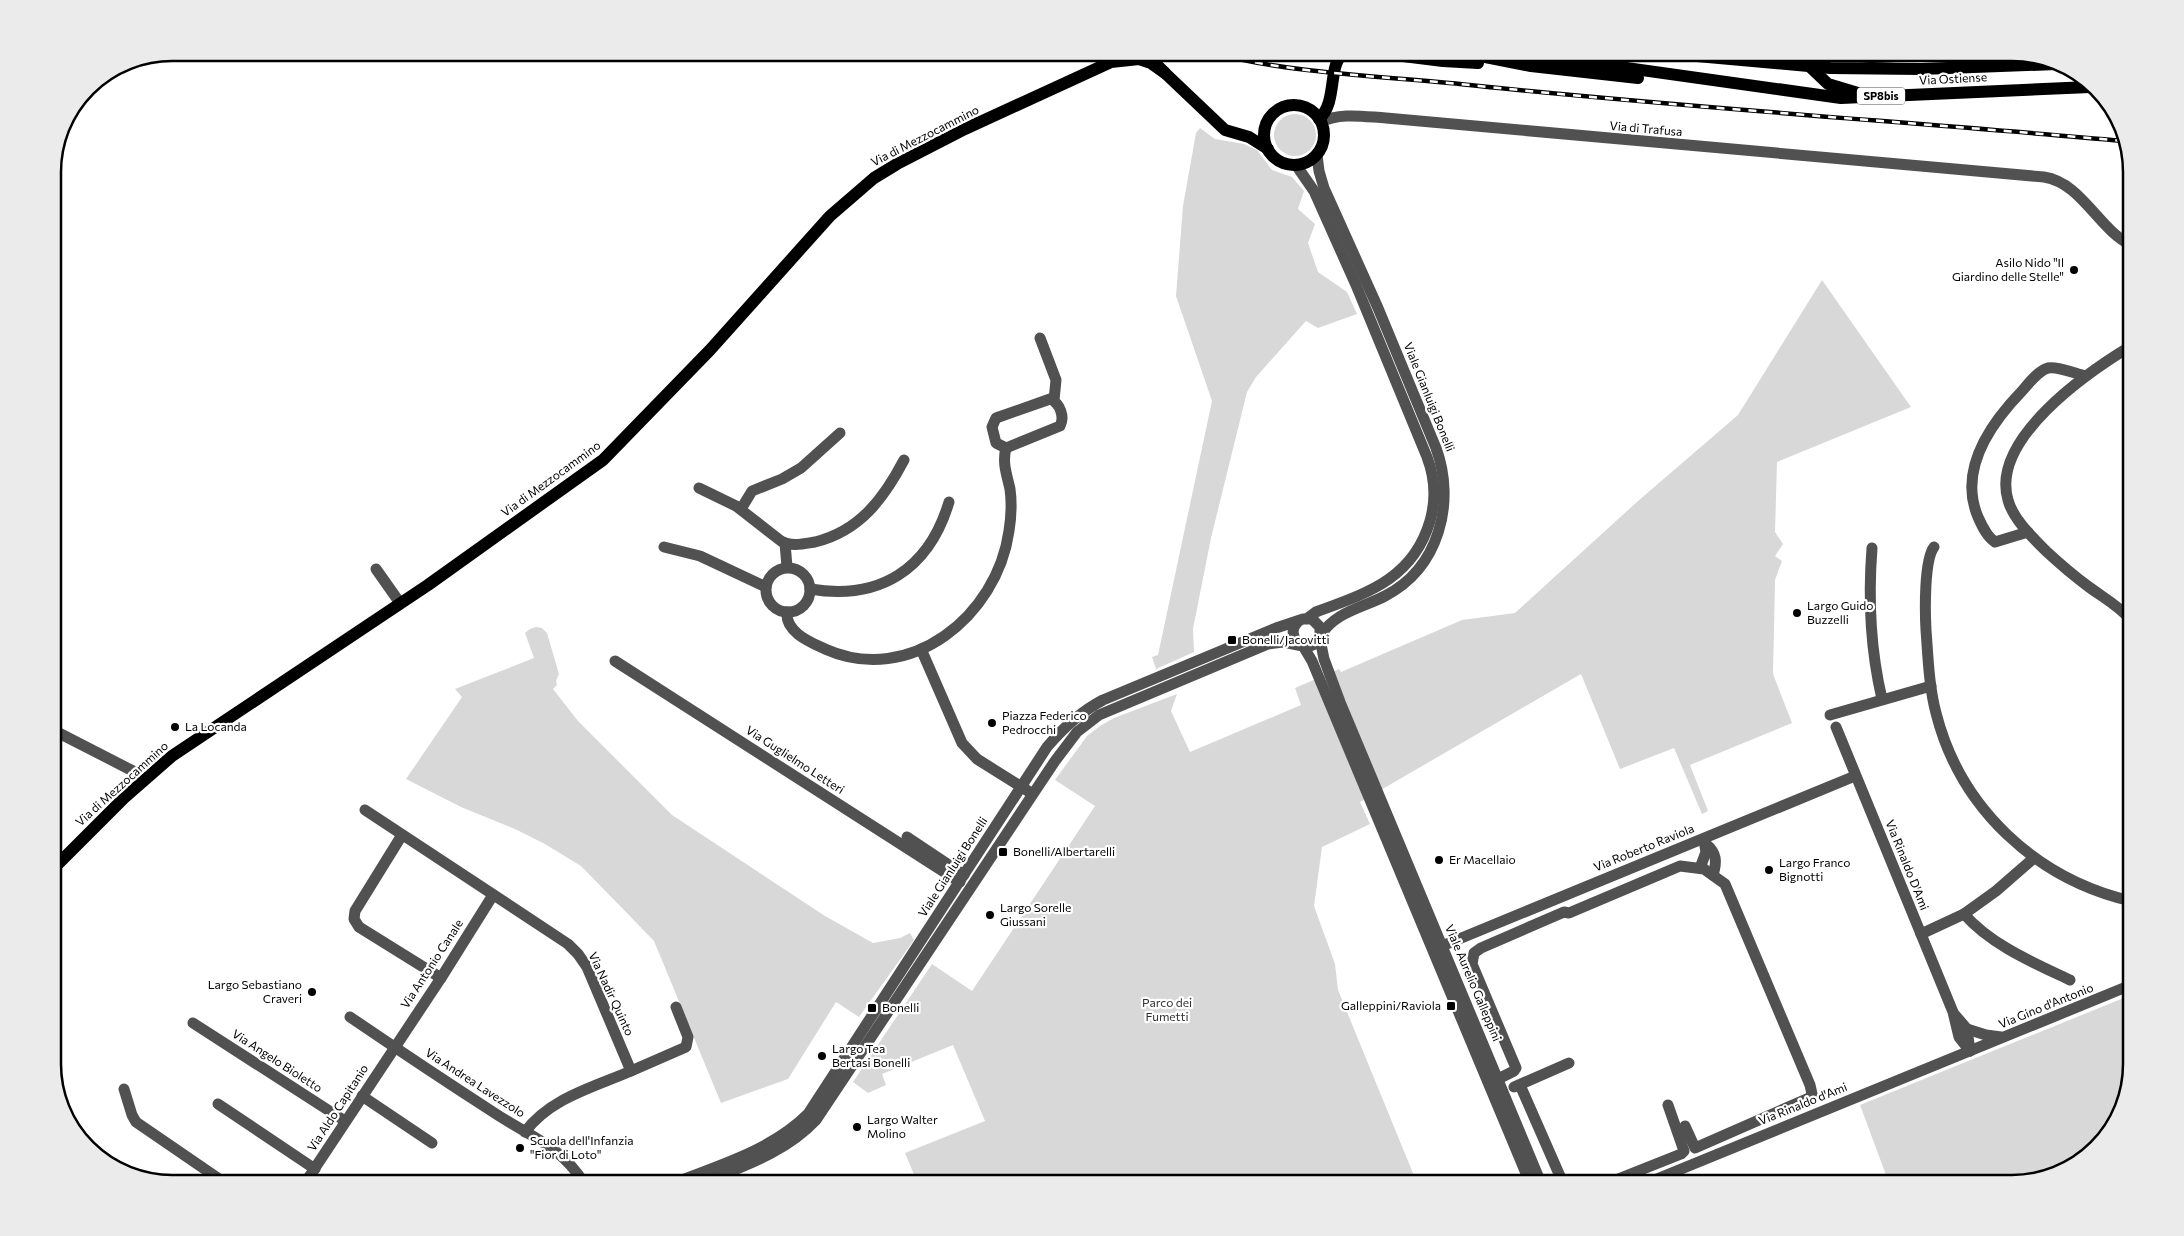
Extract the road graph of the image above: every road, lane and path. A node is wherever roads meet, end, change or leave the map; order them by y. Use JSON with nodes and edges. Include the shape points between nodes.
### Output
{"nodes":[{"id":1,"x":1111,"y":61,"type":"edge"},
{"id":2,"x":1119,"y":61,"type":"edge"},
{"id":3,"x":1143,"y":61,"type":"edge"},
{"id":4,"x":1155,"y":61,"type":"edge"},
{"id":5,"x":1337,"y":61,"type":"edge"},
{"id":6,"x":1443,"y":61,"type":"edge"},
{"id":7,"x":1506,"y":61,"type":"edge"},
{"id":8,"x":1576,"y":61,"type":"edge"},
{"id":9,"x":1752,"y":61,"type":"edge"},
{"id":10,"x":1807,"y":61,"type":"edge"},
{"id":11,"x":2038,"y":65,"type":"edge"},
{"id":12,"x":1531,"y":66,"type":"junction"},
{"id":13,"x":1098,"y":69,"type":"junction"},
{"id":14,"x":1165,"y":73,"type":"junction"},
{"id":15,"x":1758,"y":87,"type":"junction"},
{"id":16,"x":2083,"y":87,"type":"edge"},
{"id":17,"x":1872,"y":97,"type":"junction"},
{"id":18,"x":1320,"y":120,"type":"junction"},
{"id":19,"x":1268,"y":149,"type":"junction"},
{"id":20,"x":1317,"y":155,"type":"junction"},
{"id":21,"x":1296,"y":165,"type":"junction"},
{"id":22,"x":2123,"y":240,"type":"edge"},
{"id":23,"x":1040,"y":338,"type":"dead end"},
{"id":24,"x":2123,"y":351,"type":"edge"},
{"id":25,"x":2086,"y":376,"type":"junction"},
{"id":26,"x":1054,"y":400,"type":"junction"},
{"id":27,"x":840,"y":434,"type":"dead end"},
{"id":28,"x":996,"y":443,"type":"junction"},
{"id":29,"x":1006,"y":448,"type":"junction"},
{"id":30,"x":904,"y":460,"type":"dead end"},
{"id":31,"x":1004,"y":466,"type":"junction"},
{"id":32,"x":700,"y":488,"type":"dead end"},
{"id":33,"x":949,"y":502,"type":"dead end"},
{"id":34,"x":740,"y":509,"type":"junction"},
{"id":35,"x":2028,"y":532,"type":"junction"},
{"id":36,"x":785,"y":543,"type":"junction"},
{"id":37,"x":664,"y":547,"type":"dead end"},
{"id":38,"x":1872,"y":548,"type":"dead end"},
{"id":39,"x":1934,"y":548,"type":"dead end"},
{"id":40,"x":787,"y":567,"type":"junction"},
{"id":41,"x":376,"y":569,"type":"dead end"},
{"id":42,"x":766,"y":587,"type":"junction"},
{"id":43,"x":810,"y":589,"type":"junction"},
{"id":44,"x":400,"y":603,"type":"junction"},
{"id":45,"x":2123,"y":611,"type":"edge"},
{"id":46,"x":788,"y":612,"type":"junction"},
{"id":47,"x":1304,"y":619,"type":"junction"},
{"id":48,"x":1320,"y":637,"type":"junction"},
{"id":49,"x":1304,"y":646,"type":"junction"},
{"id":50,"x":921,"y":649,"type":"junction"},
{"id":51,"x":615,"y":661,"type":"dead end"},
{"id":52,"x":1324,"y":674,"type":"junction"},
{"id":53,"x":1931,"y":686,"type":"junction"},
{"id":54,"x":1882,"y":699,"type":"junction"},
{"id":55,"x":1830,"y":715,"type":"dead end"},
{"id":56,"x":1836,"y":727,"type":"dead end"},
{"id":57,"x":61,"y":734,"type":"edge"},
{"id":58,"x":1855,"y":776,"type":"junction"},
{"id":59,"x":144,"y":779,"type":"junction"},
{"id":60,"x":1021,"y":787,"type":"junction"},
{"id":61,"x":1034,"y":794,"type":"junction"},
{"id":62,"x":1374,"y":796,"type":"junction"},
{"id":63,"x":365,"y":810,"type":"dead end"},
{"id":64,"x":402,"y":835,"type":"junction"},
{"id":65,"x":907,"y":837,"type":"dead end"},
{"id":66,"x":1705,"y":841,"type":"junction"},
{"id":67,"x":2034,"y":858,"type":"junction"},
{"id":68,"x":61,"y":861,"type":"edge"},
{"id":69,"x":1700,"y":868,"type":"junction"},
{"id":70,"x":1713,"y":875,"type":"junction"},
{"id":71,"x":962,"y":878,"type":"junction"},
{"id":72,"x":493,"y":895,"type":"junction"},
{"id":73,"x":2123,"y":898,"type":"edge"},
{"id":74,"x":1964,"y":914,"type":"junction"},
{"id":75,"x":1920,"y":934,"type":"junction"},
{"id":76,"x":1442,"y":946,"type":"junction"},
{"id":77,"x":441,"y":978,"type":"junction"},
{"id":78,"x":2070,"y":980,"type":"dead end"},
{"id":79,"x":2123,"y":988,"type":"edge"},
{"id":80,"x":676,"y":1007,"type":"dead end"},
{"id":81,"x":350,"y":1017,"type":"dead end"},
{"id":82,"x":193,"y":1023,"type":"dead end"},
{"id":83,"x":1962,"y":1030,"type":"junction"},
{"id":84,"x":2006,"y":1037,"type":"junction"},
{"id":85,"x":394,"y":1047,"type":"junction"},
{"id":86,"x":1970,"y":1051,"type":"junction"},
{"id":87,"x":1949,"y":1059,"type":"junction"},
{"id":88,"x":1569,"y":1063,"type":"dead end"},
{"id":89,"x":631,"y":1072,"type":"junction"},
{"id":90,"x":1498,"y":1080,"type":"junction"},
{"id":91,"x":1520,"y":1085,"type":"junction"},
{"id":92,"x":124,"y":1088,"type":"dead end"},
{"id":93,"x":1503,"y":1092,"type":"junction"},
{"id":94,"x":362,"y":1096,"type":"junction"},
{"id":95,"x":218,"y":1104,"type":"dead end"},
{"id":96,"x":1668,"y":1105,"type":"dead end"},
{"id":97,"x":346,"y":1121,"type":"junction"},
{"id":98,"x":1688,"y":1124,"type":"dead end"},
{"id":99,"x":525,"y":1132,"type":"junction"},
{"id":100,"x":432,"y":1143,"type":"dead end"},
{"id":101,"x":315,"y":1169,"type":"junction"},
{"id":102,"x":212,"y":1175,"type":"edge"},
{"id":103,"x":311,"y":1175,"type":"edge"},
{"id":104,"x":577,"y":1175,"type":"edge"},
{"id":105,"x":695,"y":1175,"type":"edge"},
{"id":106,"x":722,"y":1175,"type":"edge"},
{"id":107,"x":1526,"y":1175,"type":"edge"},
{"id":108,"x":1537,"y":1175,"type":"edge"},
{"id":109,"x":1559,"y":1175,"type":"edge"},
{"id":110,"x":1630,"y":1175,"type":"edge"},
{"id":111,"x":1669,"y":1175,"type":"edge"}],
"edges":[{"from":1,"to":13,"type":"main road","name":"Via di Mezzocammino"},
{"from":2,"to":13,"type":"main road","name":"Via di Mezzocammino"},
{"from":3,"to":14,"type":"main road","name":"Via di Mezzocammino"},
{"from":4,"to":14,"type":"main road","name":"Via di Mezzocammino"},
{"from":5,"to":18,"type":"main road","via":[[1329,105]]},
{"from":6,"to":12,"type":"main road"},
{"from":7,"to":12,"type":"main road","number":"SP8bis"},
{"from":8,"to":15,"type":"main road"},
{"from":9,"to":11,"type":"main road","via":[[1830,68]]},
{"from":10,"to":17,"type":"main road","via":[[1828,84]]},
{"from":12,"to":15,"type":"main road","number":"SP8bis","via":[[1600,75]]},
{"from":13,"to":44,"type":"main road","name":"Via di Mezzocammino","via":[[897,164],[853,194],[603,460]]},
{"from":14,"to":19,"type":"main road","name":"Via di Mezzocammino","via":[[1230,133],[1249,137]]},
{"from":15,"to":17,"type":"main road","name":"Via Ostiense","number":"SP8bis","via":[[1841,98]]},
{"from":16,"to":17,"type":"main road","name":"Via Ostiense","number":"SP8bis"},
{"from":18,"to":19,"type":"main road","via":[[1313,111],[1299,105],[1279,109],[1266,124],[1264,135]]},
{"from":18,"to":20,"type":"main road","via":[[1324,142]]},
{"from":18,"to":22,"type":"street","name":"Via di Trafusa","via":[[1361,116],[2044,177],[2067,187]]},
{"from":19,"to":21,"type":"main road","via":[[1280,161]]},
{"from":20,"to":21,"type":"main road"},
{"from":20,"to":48,"type":"street","name":"Viale Gianluigi Bonelli","via":[[1324,188],[1436,448],[1445,491],[1439,531],[1416,572],[1392,593],[1336,618]]},
{"from":21,"to":47,"type":"street","name":"Viale Gianluigi Bonelli","via":[[1314,191],[1364,303],[1427,457],[1434,486],[1428,529],[1406,565],[1378,587]]},
{"from":23,"to":26,"type":"street","via":[[1055,376]]},
{"from":24,"to":25,"type":"street"},
{"from":25,"to":35,"type":"street","via":[[2033,425],[2010,464],[2007,498]]},
{"from":25,"to":35,"type":"street","via":[[2050,368],[2040,373],[2000,416],[1979,454],[1972,477],[1972,498],[1985,531],[1996,542]]},
{"from":26,"to":28,"type":"street","via":[[1044,400],[996,418],[992,427]]},
{"from":26,"to":29,"type":"street","via":[[1062,416],[1060,426]]},
{"from":27,"to":34,"type":"street","via":[[801,468],[752,491]]},
{"from":28,"to":29,"type":"street"},
{"from":28,"to":31,"type":"street","via":[[996,452]]},
{"from":29,"to":31,"type":"street"},
{"from":30,"to":36,"type":"street","via":[[879,501],[855,524],[821,540],[797,545]]},
{"from":31,"to":50,"type":"street","via":[[1010,493],[1010,521],[996,574],[980,602],[966,618]]},
{"from":32,"to":34,"type":"street"},
{"from":33,"to":43,"type":"street","via":[[942,525],[929,548],[898,575],[877,587],[856,592]]},
{"from":34,"to":36,"type":"street"},
{"from":35,"to":45,"type":"street","via":[[2069,571]]},
{"from":36,"to":40,"type":"street"},
{"from":37,"to":42,"type":"street","via":[[700,556]]},
{"from":38,"to":54,"type":"street","via":[[1869,611]]},
{"from":39,"to":53,"type":"street","via":[[1929,564],[1926,607]]},
{"from":40,"to":42,"type":"street","via":[[774,572]]},
{"from":40,"to":43,"type":"street","via":[[802,573]]},
{"from":41,"to":44,"type":"street"},
{"from":42,"to":46,"type":"street","via":[[771,605]]},
{"from":43,"to":46,"type":"street","via":[[801,608]]},
{"from":44,"to":59,"type":"main road","name":"Via di Mezzocammino","via":[[172,756]]},
{"from":46,"to":50,"type":"street","via":[[789,625],[798,634],[845,656],[861,660],[880,659]]},
{"from":47,"to":48,"type":"street","via":[[1318,624]]},
{"from":47,"to":49,"type":"street","via":[[1294,627],[1293,637]]},
{"from":47,"to":60,"type":"street","name":"Viale Gianluigi Bonelli","via":[[1090,707],[1054,738]]},
{"from":48,"to":49,"type":"street","via":[[1313,646]]},
{"from":48,"to":52,"type":"street"},
{"from":49,"to":52,"type":"street"},
{"from":49,"to":61,"type":"street","via":[[1283,642],[1268,644],[1100,715],[1082,727],[1071,740]]},
{"from":50,"to":60,"type":"street","via":[[959,739],[977,759]]},
{"from":51,"to":71,"type":"street","name":"Via Guglielmo Letteri"},
{"from":52,"to":62,"type":"street"},
{"from":53,"to":54,"type":"street"},
{"from":53,"to":67,"type":"street","via":[[1945,740],[1967,785],[1992,820]]},
{"from":54,"to":55,"type":"street"},
{"from":56,"to":58,"type":"street","name":"Via Rinaldo D'Ami"},
{"from":57,"to":59,"type":"street"},
{"from":58,"to":66,"type":"street","name":"Via Roberto Raviola"},
{"from":58,"to":75,"type":"street","name":"Via Rinaldo D'Ami"},
{"from":59,"to":68,"type":"main road","name":"Via di Mezzocammino"},
{"from":60,"to":61,"type":"street"},
{"from":60,"to":71,"type":"street","name":"Viale Gianluigi Bonelli"},
{"from":61,"to":106,"type":"street","via":[[816,1120],[804,1133],[779,1150]]},
{"from":62,"to":76,"type":"street","name":"Viale Aurelio Galleppini"},
{"from":62,"to":107,"type":"street","name":"Viale Aurelio Galleppini"},
{"from":63,"to":64,"type":"street","name":"Via Nadir Quinto"},
{"from":64,"to":72,"type":"street","name":"Via Nadir Quinto"},
{"from":64,"to":77,"type":"street","via":[[355,911],[354,921]]},
{"from":65,"to":71,"type":"street"},
{"from":66,"to":69,"type":"street"},
{"from":66,"to":70,"type":"street","via":[[1716,859]]},
{"from":66,"to":76,"type":"street","name":"Via Roberto Raviola"},
{"from":67,"to":73,"type":"street","via":[[2078,883]]},
{"from":67,"to":74,"type":"street"},
{"from":69,"to":70,"type":"street"},
{"from":69,"to":90,"type":"street","via":[[1680,866],[1569,913],[1564,912],[1474,953],[1472,964],[1516,1068]]},
{"from":70,"to":98,"type":"street","via":[[1725,884],[1812,1094],[1701,1145]]},
{"from":71,"to":105,"type":"street","name":"Viale Gianluigi Bonelli","via":[[808,1114],[766,1145]]},
{"from":72,"to":77,"type":"street","name":"Via Antonio Canale"},
{"from":72,"to":89,"type":"street","name":"Via Nadir Quinto","via":[[578,954]]},
{"from":74,"to":75,"type":"street"},
{"from":74,"to":78,"type":"street","via":[[1998,942]]},
{"from":75,"to":83,"type":"street","name":"Via Rinaldo D'Ami"},
{"from":76,"to":90,"type":"street","name":"Viale Aurelio Galleppini"},
{"from":77,"to":85,"type":"street","name":"Via Antonio Canale"},
{"from":79,"to":84,"type":"street","name":"Via Gino d'Antonio"},
{"from":80,"to":89,"type":"street","via":[[688,1037],[686,1047]]},
{"from":81,"to":85,"type":"street","name":"Via Andrea Lavezzolo"},
{"from":82,"to":97,"type":"street","name":"Via Angelo Bioletto"},
{"from":83,"to":84,"type":"street"},
{"from":83,"to":86,"type":"street","name":"Via Rinaldo D'Ami"},
{"from":83,"to":87,"type":"street"},
{"from":84,"to":86,"type":"street","name":"Via Gino d'Antonio"},
{"from":85,"to":94,"type":"street","name":"Via Aldo Capitanio"},
{"from":85,"to":99,"type":"street","name":"Via Andrea Lavezzolo"},
{"from":86,"to":87,"type":"street","name":"Via Rinaldo d'Ami"},
{"from":87,"to":111,"type":"street","name":"Via Rinaldo d'Ami"},
{"from":88,"to":91,"type":"street"},
{"from":89,"to":99,"type":"street","via":[[553,1106],[539,1115]]},
{"from":90,"to":93,"type":"street","name":"Viale Aurelio Galleppini"},
{"from":91,"to":93,"type":"street"},
{"from":91,"to":109,"type":"street"},
{"from":92,"to":102,"type":"street","via":[[132,1115],[139,1124]]},
{"from":93,"to":108,"type":"street","name":"Viale Aurelio Galleppini"},
{"from":94,"to":97,"type":"street","name":"Via Aldo Capitanio"},
{"from":94,"to":100,"type":"street"},
{"from":95,"to":101,"type":"street"},
{"from":96,"to":110,"type":"street","via":[[1684,1151]]},
{"from":97,"to":101,"type":"street","name":"Via Aldo Capitanio"},
{"from":99,"to":104,"type":"street","name":"Via Andrea Lavezzolo","via":[[563,1156]]},
{"from":101,"to":103,"type":"street","name":"Via Aldo Capitanio"}]}
